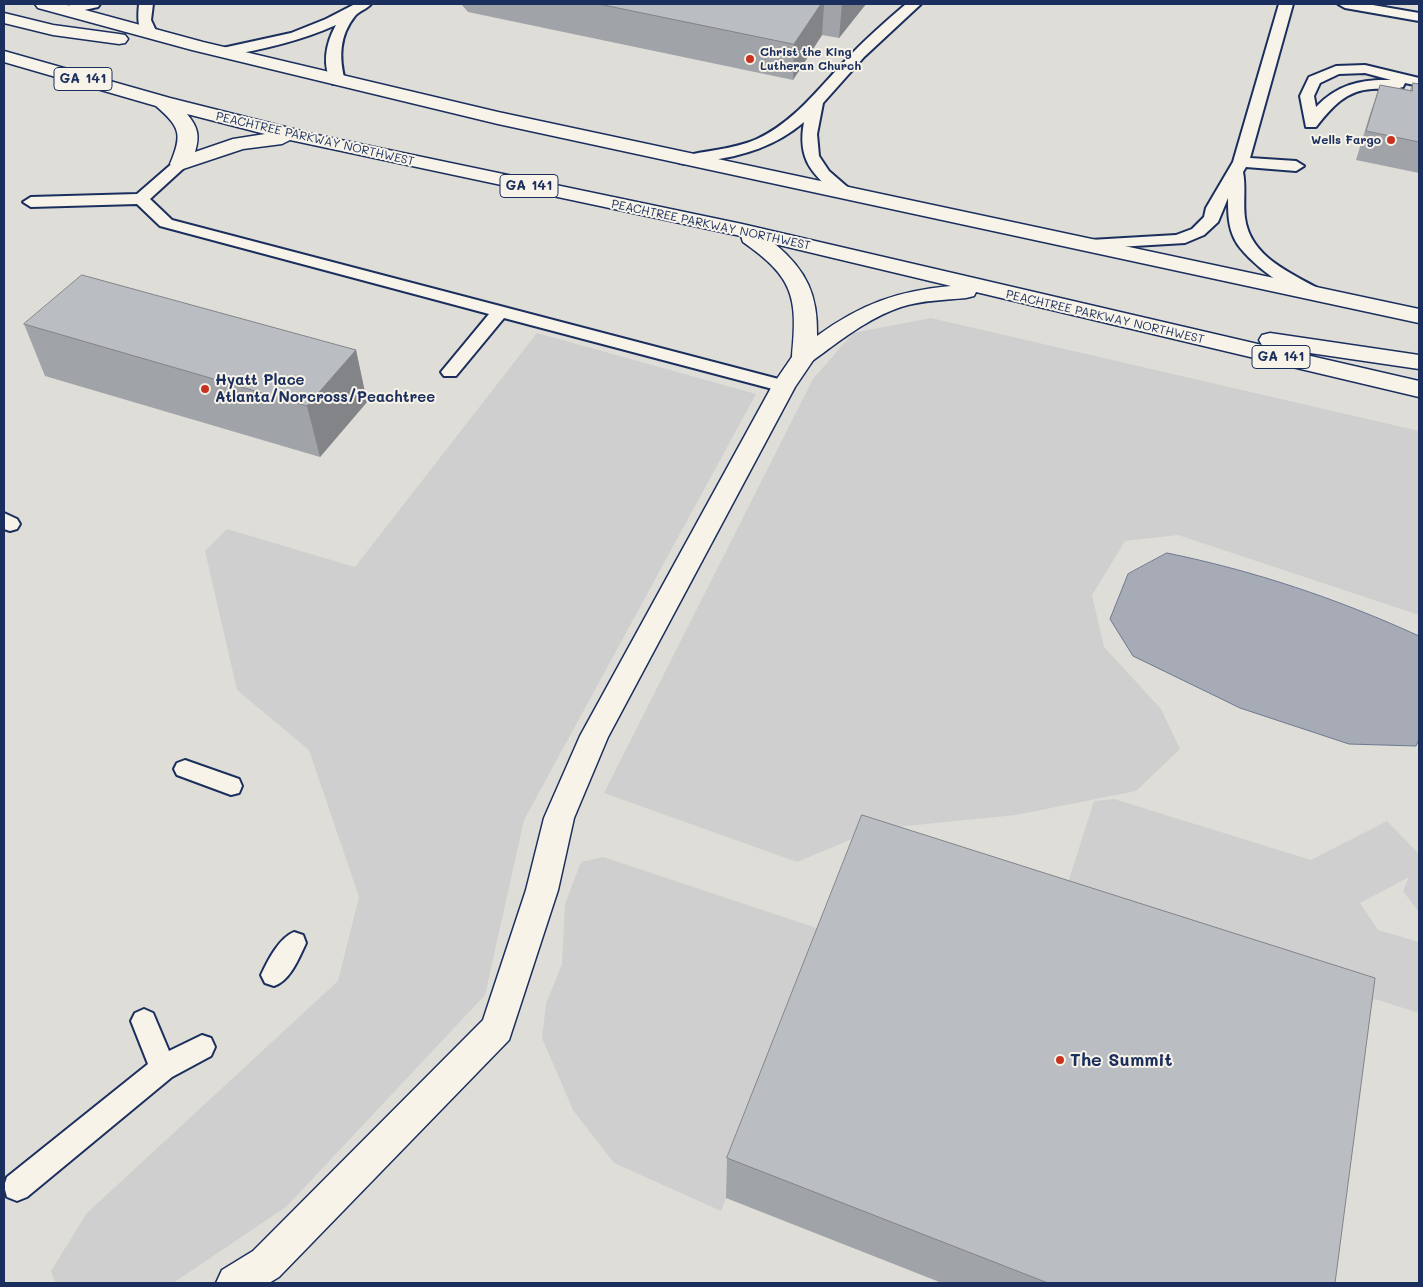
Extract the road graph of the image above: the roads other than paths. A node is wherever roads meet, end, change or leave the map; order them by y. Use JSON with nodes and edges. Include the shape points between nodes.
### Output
{"nodes":[{"id":1,"x":44,"y":4,"type":"edge"},
{"id":2,"x":93,"y":4,"type":"edge"},
{"id":3,"x":146,"y":4,"type":"edge"},
{"id":4,"x":364,"y":4,"type":"edge"},
{"id":5,"x":914,"y":4,"type":"edge"},
{"id":6,"x":1286,"y":4,"type":"edge"},
{"id":7,"x":1345,"y":4,"type":"edge"},
{"id":8,"x":66,"y":10,"type":"junction"},
{"id":9,"x":350,"y":13,"type":"junction"},
{"id":10,"x":1419,"y":17,"type":"edge"},
{"id":11,"x":4,"y":18,"type":"edge"},
{"id":12,"x":150,"y":33,"type":"junction"},
{"id":13,"x":198,"y":46,"type":"junction"},
{"id":14,"x":224,"y":52,"type":"junction"},
{"id":15,"x":4,"y":56,"type":"edge"},
{"id":16,"x":338,"y":81,"type":"junction"},
{"id":17,"x":1419,"y":83,"type":"edge"},
{"id":18,"x":163,"y":102,"type":"junction"},
{"id":19,"x":816,"y":104,"type":"junction"},
{"id":20,"x":316,"y":140,"type":"junction"},
{"id":21,"x":685,"y":160,"type":"junction"},
{"id":22,"x":180,"y":164,"type":"junction"},
{"id":23,"x":1296,"y":166,"type":"dead end"},
{"id":24,"x":1238,"y":167,"type":"junction"},
{"id":25,"x":846,"y":194,"type":"junction"},
{"id":26,"x":141,"y":199,"type":"junction"},
{"id":27,"x":31,"y":202,"type":"dead end"},
{"id":28,"x":742,"y":230,"type":"junction"},
{"id":29,"x":1090,"y":245,"type":"junction"},
{"id":30,"x":1006,"y":294,"type":"junction"},
{"id":31,"x":1315,"y":294,"type":"junction"},
{"id":32,"x":500,"y":311,"type":"junction"},
{"id":33,"x":1419,"y":316,"type":"edge"},
{"id":34,"x":1142,"y":325,"type":"junction"},
{"id":35,"x":804,"y":356,"type":"junction"},
{"id":36,"x":1419,"y":362,"type":"edge"},
{"id":37,"x":450,"y":372,"type":"dead end"},
{"id":38,"x":784,"y":386,"type":"junction"},
{"id":39,"x":1419,"y":390,"type":"edge"},
{"id":40,"x":185,"y":769,"type":"dead end"},
{"id":41,"x":231,"y":786,"type":"dead end"},
{"id":42,"x":294,"y":943,"type":"dead end"},
{"id":43,"x":274,"y":975,"type":"dead end"},
{"id":44,"x":144,"y":1021,"type":"dead end"},
{"id":45,"x":202,"y":1047,"type":"dead end"},
{"id":46,"x":163,"y":1068,"type":"junction"},
{"id":47,"x":17,"y":1187,"type":"dead end"},
{"id":48,"x":235,"y":1283,"type":"edge"}],
"edges":[{"from":1,"to":8,"type":"main road"},
{"from":2,"to":8,"type":"lane"},
{"from":3,"to":12,"type":"lane","via":[[144,20]]},
{"from":4,"to":9,"type":"lane"},
{"from":5,"to":19,"type":"lane","via":[[842,72]]},
{"from":6,"to":24,"type":"lane"},
{"from":7,"to":10,"type":"lane"},
{"from":8,"to":12,"type":"main road"},
{"from":9,"to":14,"type":"lane","via":[[320,28],[281,41]]},
{"from":9,"to":16,"type":"lane","via":[[333,46],[332,60]]},
{"from":11,"to":13,"type":"main road","via":[[100,37]]},
{"from":12,"to":13,"type":"main road"},
{"from":13,"to":14,"type":"main road"},
{"from":14,"to":16,"type":"main road"},
{"from":15,"to":18,"type":"main road","name":"PEACHTREE PARKWAY NORTHWEST","number":"GA 141"},
{"from":16,"to":21,"type":"main road"},
{"from":17,"to":17,"type":"lane","via":[[1365,69],[1336,70],[1314,80],[1307,96],[1311,124],[1346,89],[1364,85]]},
{"from":18,"to":20,"type":"main road","name":"PEACHTREE PARKWAY NORTHWEST","number":"GA 141"},
{"from":18,"to":22,"type":"main road","via":[[183,119],[188,129],[190,139]]},
{"from":19,"to":21,"type":"lane","via":[[764,142]]},
{"from":19,"to":25,"type":"lane","via":[[809,128],[810,155],[827,180]]},
{"from":20,"to":22,"type":"main road","via":[[293,137],[240,143]]},
{"from":20,"to":28,"type":"main road","name":"PEACHTREE PARKWAY NORTHWEST","number":"GA 141"},
{"from":21,"to":25,"type":"main road"},
{"from":22,"to":26,"type":"lane"},
{"from":23,"to":24,"type":"lane"},
{"from":24,"to":29,"type":"lane","via":[[1214,208],[1212,218],[1198,232],[1179,240]]},
{"from":24,"to":31,"type":"lane","via":[[1239,232],[1248,249],[1265,264]]},
{"from":25,"to":29,"type":"main road"},
{"from":26,"to":27,"type":"lane"},
{"from":26,"to":32,"type":"lane","via":[[166,223]]},
{"from":28,"to":30,"type":"main road","name":"PEACHTREE PARKWAY NORTHWEST","number":"GA 141"},
{"from":28,"to":35,"type":"main road","via":[[778,258],[801,289],[808,322]]},
{"from":29,"to":31,"type":"main road"},
{"from":30,"to":34,"type":"main road","name":"PEACHTREE PARKWAY NORTHWEST","number":"GA 141"},
{"from":30,"to":35,"type":"main road","via":[[966,291],[908,298],[873,311]]},
{"from":31,"to":33,"type":"main road"},
{"from":32,"to":37,"type":"lane"},
{"from":32,"to":38,"type":"lane"},
{"from":34,"to":36,"type":"main road","via":[[1305,344]]},
{"from":34,"to":39,"type":"main road","name":"PEACHTREE PARKWAY NORTHWEST","number":"GA 141"},
{"from":35,"to":38,"type":"main road"},
{"from":38,"to":48,"type":"main road","via":[[594,736],[559,818],[542,890],[497,1029],[266,1264]]},
{"from":40,"to":41,"type":"lane"},
{"from":42,"to":43,"type":"lane"},
{"from":44,"to":46,"type":"lane"},
{"from":45,"to":46,"type":"lane"},
{"from":46,"to":47,"type":"lane"}]}
